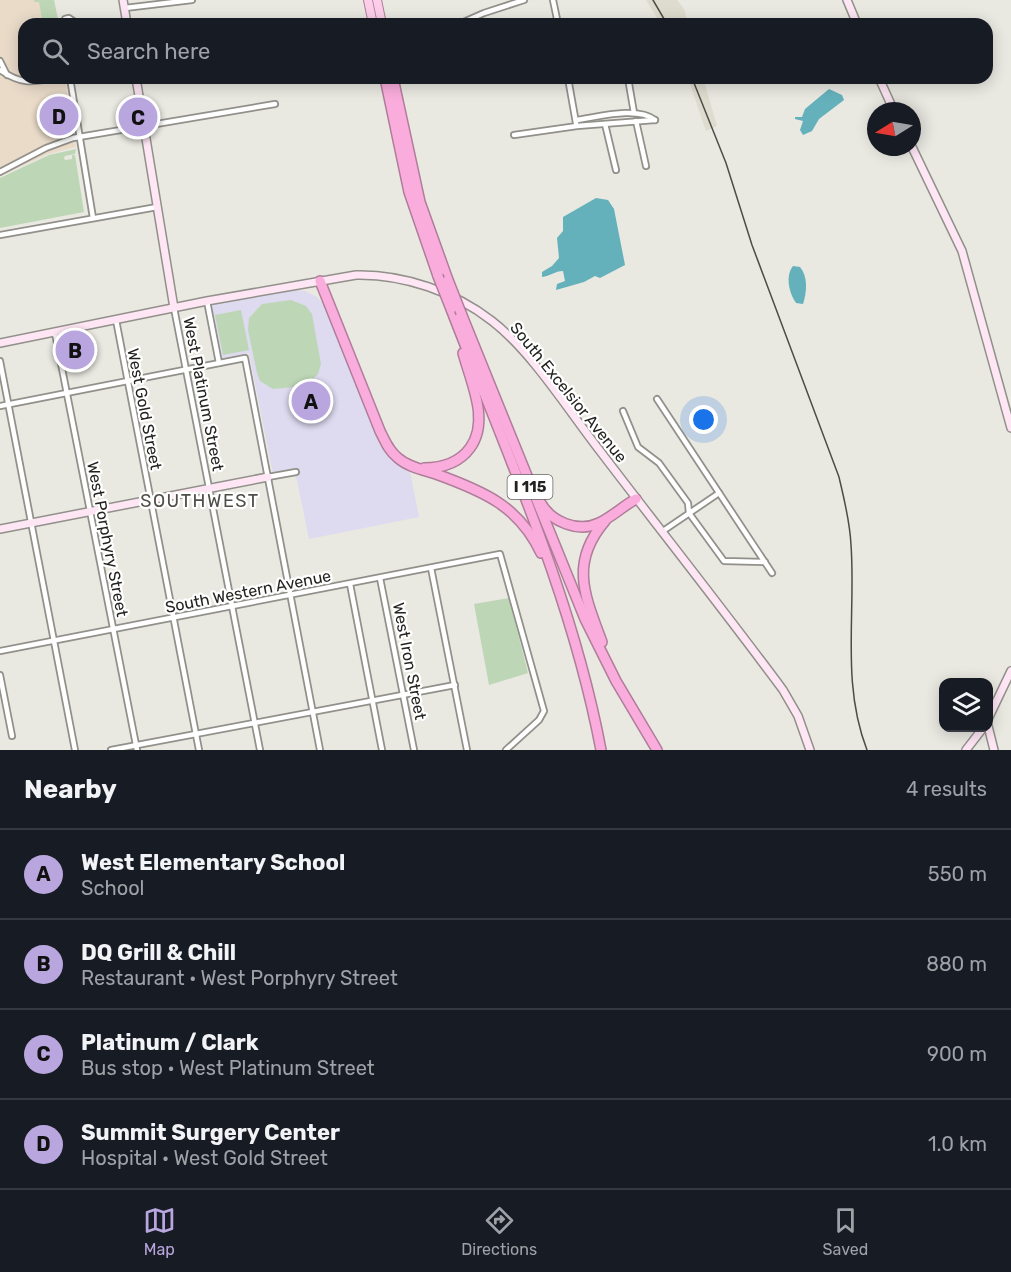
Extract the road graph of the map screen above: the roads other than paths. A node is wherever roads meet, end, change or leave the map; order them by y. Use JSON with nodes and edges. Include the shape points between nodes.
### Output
{"nodes":[{"id":1,"x":192,"y":0,"type":"edge"},
{"id":2,"x":368,"y":0,"type":"edge"},
{"id":3,"x":377,"y":0,"type":"edge"},
{"id":4,"x":524,"y":0,"type":"edge"},
{"id":5,"x":553,"y":0,"type":"edge"},
{"id":6,"x":847,"y":0,"type":"edge"},
{"id":7,"x":124,"y":4,"type":"edge"},
{"id":8,"x":372,"y":18,"type":"edge"},
{"id":9,"x":381,"y":18,"type":"edge"},
{"id":10,"x":473,"y":18,"type":"edge"},
{"id":11,"x":557,"y":18,"type":"edge"},
{"id":12,"x":854,"y":18,"type":"edge"},
{"id":13,"x":0,"y":60,"type":"edge"},
{"id":14,"x":0,"y":70,"type":"edge"},
{"id":15,"x":7,"y":75,"type":"junction"},
{"id":16,"x":18,"y":79,"type":"edge"},
{"id":17,"x":71,"y":84,"type":"edge"},
{"id":18,"x":137,"y":84,"type":"edge"},
{"id":19,"x":386,"y":84,"type":"edge"},
{"id":20,"x":394,"y":84,"type":"edge"},
{"id":21,"x":569,"y":84,"type":"edge"},
{"id":22,"x":629,"y":84,"type":"edge"},
{"id":23,"x":882,"y":84,"type":"edge"},
{"id":24,"x":890,"y":102,"type":"edge"},
{"id":25,"x":275,"y":104,"type":"dead end"},
{"id":26,"x":634,"y":113,"type":"junction"},
{"id":27,"x":636,"y":120,"type":"junction"},
{"id":28,"x":577,"y":123,"type":"junction"},
{"id":29,"x":605,"y":124,"type":"junction"},
{"id":30,"x":144,"y":126,"type":"junction"},
{"id":31,"x":514,"y":135,"type":"dead end"},
{"id":32,"x":80,"y":137,"type":"junction"},
{"id":33,"x":916,"y":156,"type":"edge"},
{"id":34,"x":646,"y":166,"type":"dead end"},
{"id":35,"x":616,"y":170,"type":"dead end"},
{"id":36,"x":0,"y":171,"type":"edge"},
{"id":37,"x":157,"y":207,"type":"junction"},
{"id":38,"x":93,"y":218,"type":"junction"},
{"id":39,"x":0,"y":235,"type":"edge"},
{"id":40,"x":320,"y":280,"type":"junction"},
{"id":41,"x":207,"y":301,"type":"junction"},
{"id":42,"x":174,"y":309,"type":"junction"},
{"id":43,"x":455,"y":311,"type":"junction"},
{"id":44,"x":116,"y":320,"type":"junction"},
{"id":45,"x":55,"y":333,"type":"junction"},
{"id":46,"x":0,"y":343,"type":"edge"},
{"id":47,"x":0,"y":361,"type":"edge"},
{"id":48,"x":219,"y":363,"type":"junction"},
{"id":49,"x":186,"y":370,"type":"junction"},
{"id":50,"x":128,"y":381,"type":"junction"},
{"id":51,"x":68,"y":392,"type":"junction"},
{"id":52,"x":657,"y":399,"type":"dead end"},
{"id":53,"x":9,"y":405,"type":"junction"},
{"id":54,"x":0,"y":406,"type":"edge"},
{"id":55,"x":623,"y":411,"type":"dead end"},
{"id":56,"x":1011,"y":428,"type":"edge"},
{"id":57,"x":508,"y":432,"type":"junction"},
{"id":58,"x":418,"y":468,"type":"junction"},
{"id":59,"x":296,"y":472,"type":"dead end"},
{"id":60,"x":268,"y":477,"type":"junction"},
{"id":61,"x":209,"y":489,"type":"junction"},
{"id":62,"x":719,"y":493,"type":"junction"},
{"id":63,"x":150,"y":499,"type":"junction"},
{"id":64,"x":636,"y":499,"type":"junction"},
{"id":65,"x":91,"y":512,"type":"junction"},
{"id":66,"x":689,"y":513,"type":"junction"},
{"id":67,"x":608,"y":518,"type":"junction"},
{"id":68,"x":31,"y":523,"type":"junction"},
{"id":69,"x":0,"y":529,"type":"edge"},
{"id":70,"x":663,"y":531,"type":"junction"},
{"id":71,"x":765,"y":562,"type":"junction"},
{"id":72,"x":432,"y":568,"type":"junction"},
{"id":73,"x":772,"y":573,"type":"dead end"},
{"id":74,"x":380,"y":578,"type":"junction"},
{"id":75,"x":350,"y":584,"type":"junction"},
{"id":76,"x":291,"y":595,"type":"junction"},
{"id":77,"x":232,"y":607,"type":"junction"},
{"id":78,"x":173,"y":618,"type":"junction"},
{"id":79,"x":567,"y":618,"type":"junction"},
{"id":80,"x":113,"y":629,"type":"junction"},
{"id":81,"x":54,"y":640,"type":"junction"},
{"id":82,"x":0,"y":651,"type":"edge"},
{"id":83,"x":1011,"y":672,"type":"edge"},
{"id":84,"x":0,"y":675,"type":"edge"},
{"id":85,"x":616,"y":681,"type":"junction"},
{"id":86,"x":455,"y":685,"type":"junction"},
{"id":87,"x":402,"y":694,"type":"junction"},
{"id":88,"x":372,"y":700,"type":"junction"},
{"id":89,"x":993,"y":709,"type":"edge"},
{"id":90,"x":313,"y":711,"type":"junction"},
{"id":91,"x":254,"y":722,"type":"junction"},
{"id":92,"x":980,"y":732,"type":"edge"},
{"id":93,"x":990,"y":732,"type":"edge"},
{"id":94,"x":196,"y":733,"type":"junction"},
{"id":95,"x":12,"y":736,"type":"dead end"},
{"id":96,"x":136,"y":748,"type":"edge"},
{"id":97,"x":75,"y":750,"type":"edge"},
{"id":98,"x":111,"y":750,"type":"edge"},
{"id":99,"x":199,"y":750,"type":"edge"},
{"id":100,"x":260,"y":750,"type":"edge"},
{"id":101,"x":320,"y":750,"type":"edge"},
{"id":102,"x":382,"y":750,"type":"edge"},
{"id":103,"x":414,"y":750,"type":"edge"},
{"id":104,"x":468,"y":750,"type":"edge"},
{"id":105,"x":506,"y":750,"type":"edge"},
{"id":106,"x":601,"y":750,"type":"edge"},
{"id":107,"x":657,"y":750,"type":"edge"},
{"id":108,"x":810,"y":750,"type":"edge"},
{"id":109,"x":966,"y":750,"type":"edge"},
{"id":110,"x":994,"y":750,"type":"edge"}],
"edges":[{"from":1,"to":7,"type":"street"},
{"from":2,"to":8,"type":"main road"},
{"from":3,"to":9,"type":"main road"},
{"from":4,"to":10,"type":"street"},
{"from":5,"to":11,"type":"street"},
{"from":6,"to":12,"type":"street"},
{"from":13,"to":15,"type":"street"},
{"from":14,"to":15,"type":"street"},
{"from":15,"to":16,"type":"street"},
{"from":17,"to":32,"type":"street"},
{"from":18,"to":30,"type":"street","name":"West Platinum Street"},
{"from":19,"to":43,"type":"highway","number":"I 115","bridge":true,"via":[[409,192],[438,276]]},
{"from":20,"to":43,"type":"highway","number":"I 115","bridge":true,"via":[[420,202]]},
{"from":21,"to":28,"type":"street"},
{"from":22,"to":26,"type":"street"},
{"from":23,"to":24,"type":"street"},
{"from":25,"to":30,"type":"street"},
{"from":26,"to":27,"type":"street","via":[[655,120]]},
{"from":26,"to":28,"type":"street"},
{"from":27,"to":29,"type":"street"},
{"from":27,"to":34,"type":"street"},
{"from":28,"to":29,"type":"street"},
{"from":28,"to":31,"type":"street"},
{"from":29,"to":35,"type":"street"},
{"from":30,"to":32,"type":"street"},
{"from":30,"to":37,"type":"street","name":"West Platinum Street"},
{"from":32,"to":36,"type":"street","via":[[46,148]]},
{"from":32,"to":38,"type":"street"},
{"from":33,"to":56,"type":"street","via":[[962,251]]},
{"from":37,"to":38,"type":"street"},
{"from":37,"to":42,"type":"street","name":"West Platinum Street"},
{"from":38,"to":39,"type":"street"},
{"from":40,"to":41,"type":"street","name":"South Excelsior Avenue"},
{"from":40,"to":58,"type":"highway","via":[[389,449],[399,460]]},
{"from":40,"to":64,"type":"street","name":"South Excelsior Avenue","via":[[373,275],[404,280],[454,298],[483,314],[517,345]]},
{"from":41,"to":42,"type":"street","name":"South Excelsior Avenue"},
{"from":41,"to":48,"type":"street"},
{"from":42,"to":44,"type":"street","name":"South Excelsior Avenue"},
{"from":42,"to":49,"type":"street","name":"West Platinum Street"},
{"from":43,"to":57,"type":"highway","number":"I 115"},
{"from":43,"to":58,"type":"highway","via":[[479,412],[478,433],[459,459],[443,466]]},
{"from":43,"to":79,"type":"highway","number":"I 115","via":[[551,564]]},
{"from":44,"to":45,"type":"street","name":"South Excelsior Avenue"},
{"from":44,"to":50,"type":"street","name":"West Gold Street"},
{"from":45,"to":46,"type":"street","name":"South Excelsior Avenue"},
{"from":45,"to":51,"type":"street","name":"West Porphyry Street"},
{"from":47,"to":53,"type":"street"},
{"from":48,"to":49,"type":"street"},
{"from":48,"to":60,"type":"street","via":[[245,358]]},
{"from":49,"to":50,"type":"street"},
{"from":49,"to":61,"type":"street","name":"West Platinum Street"},
{"from":50,"to":51,"type":"street"},
{"from":50,"to":63,"type":"street","name":"West Gold Street"},
{"from":51,"to":53,"type":"street"},
{"from":51,"to":65,"type":"street","name":"West Porphyry Street"},
{"from":52,"to":62,"type":"street"},
{"from":53,"to":54,"type":"street"},
{"from":53,"to":68,"type":"street"},
{"from":55,"to":66,"type":"street","via":[[638,447],[659,463],[688,503]]},
{"from":57,"to":67,"type":"highway","via":[[551,516],[584,526]]},
{"from":57,"to":85,"type":"highway","number":"I 115","via":[[573,593]]},
{"from":58,"to":79,"type":"highway","via":[[483,492],[513,513],[537,545]]},
{"from":59,"to":60,"type":"street"},
{"from":60,"to":61,"type":"street"},
{"from":60,"to":76,"type":"street"},
{"from":61,"to":63,"type":"street"},
{"from":61,"to":77,"type":"street","name":"West Platinum Street"},
{"from":62,"to":66,"type":"street"},
{"from":62,"to":71,"type":"street"},
{"from":63,"to":65,"type":"street"},
{"from":63,"to":78,"type":"street","name":"West Gold Street"},
{"from":64,"to":67,"type":"highway"},
{"from":64,"to":70,"type":"street","name":"South Excelsior Avenue"},
{"from":65,"to":68,"type":"street"},
{"from":65,"to":80,"type":"street","name":"West Porphyry Street"},
{"from":66,"to":70,"type":"street"},
{"from":66,"to":71,"type":"street","via":[[724,561]]},
{"from":67,"to":85,"type":"highway","via":[[586,551],[582,576]]},
{"from":68,"to":69,"type":"street"},
{"from":68,"to":81,"type":"street"},
{"from":70,"to":108,"type":"street","name":"South Excelsior Avenue","via":[[783,690],[798,716]]},
{"from":71,"to":73,"type":"street"},
{"from":72,"to":74,"type":"street","name":"South Western Avenue"},
{"from":72,"to":86,"type":"street"},
{"from":72,"to":105,"type":"street","name":"South Western Avenue","via":[[500,554],[544,711]]},
{"from":74,"to":75,"type":"street","name":"South Western Avenue"},
{"from":74,"to":87,"type":"street","name":"West Iron Street"},
{"from":75,"to":76,"type":"street","name":"South Western Avenue"},
{"from":75,"to":88,"type":"street"},
{"from":76,"to":77,"type":"street","name":"South Western Avenue"},
{"from":76,"to":90,"type":"street"},
{"from":77,"to":78,"type":"street","name":"South Western Avenue"},
{"from":77,"to":91,"type":"street","name":"West Platinum Street"},
{"from":78,"to":80,"type":"street","name":"South Western Avenue"},
{"from":78,"to":94,"type":"street","name":"West Gold Street"},
{"from":79,"to":106,"type":"highway","number":"I 115"},
{"from":80,"to":81,"type":"street","name":"South Western Avenue"},
{"from":80,"to":96,"type":"street","name":"West Porphyry Street"},
{"from":81,"to":82,"type":"street","name":"South Western Avenue"},
{"from":81,"to":97,"type":"street"},
{"from":83,"to":89,"type":"street"},
{"from":84,"to":95,"type":"street"},
{"from":85,"to":107,"type":"highway","number":"I 115"},
{"from":86,"to":87,"type":"street"},
{"from":86,"to":104,"type":"street"},
{"from":87,"to":88,"type":"street"},
{"from":87,"to":103,"type":"street","name":"West Iron Street"},
{"from":88,"to":90,"type":"street"},
{"from":88,"to":102,"type":"street"},
{"from":90,"to":91,"type":"street"},
{"from":90,"to":101,"type":"street"},
{"from":91,"to":94,"type":"street"},
{"from":91,"to":100,"type":"street","name":"West Platinum Street"},
{"from":92,"to":109,"type":"street"},
{"from":93,"to":110,"type":"street"},
{"from":94,"to":96,"type":"street"},
{"from":94,"to":99,"type":"street","name":"West Gold Street"},
{"from":96,"to":98,"type":"street"}]}
